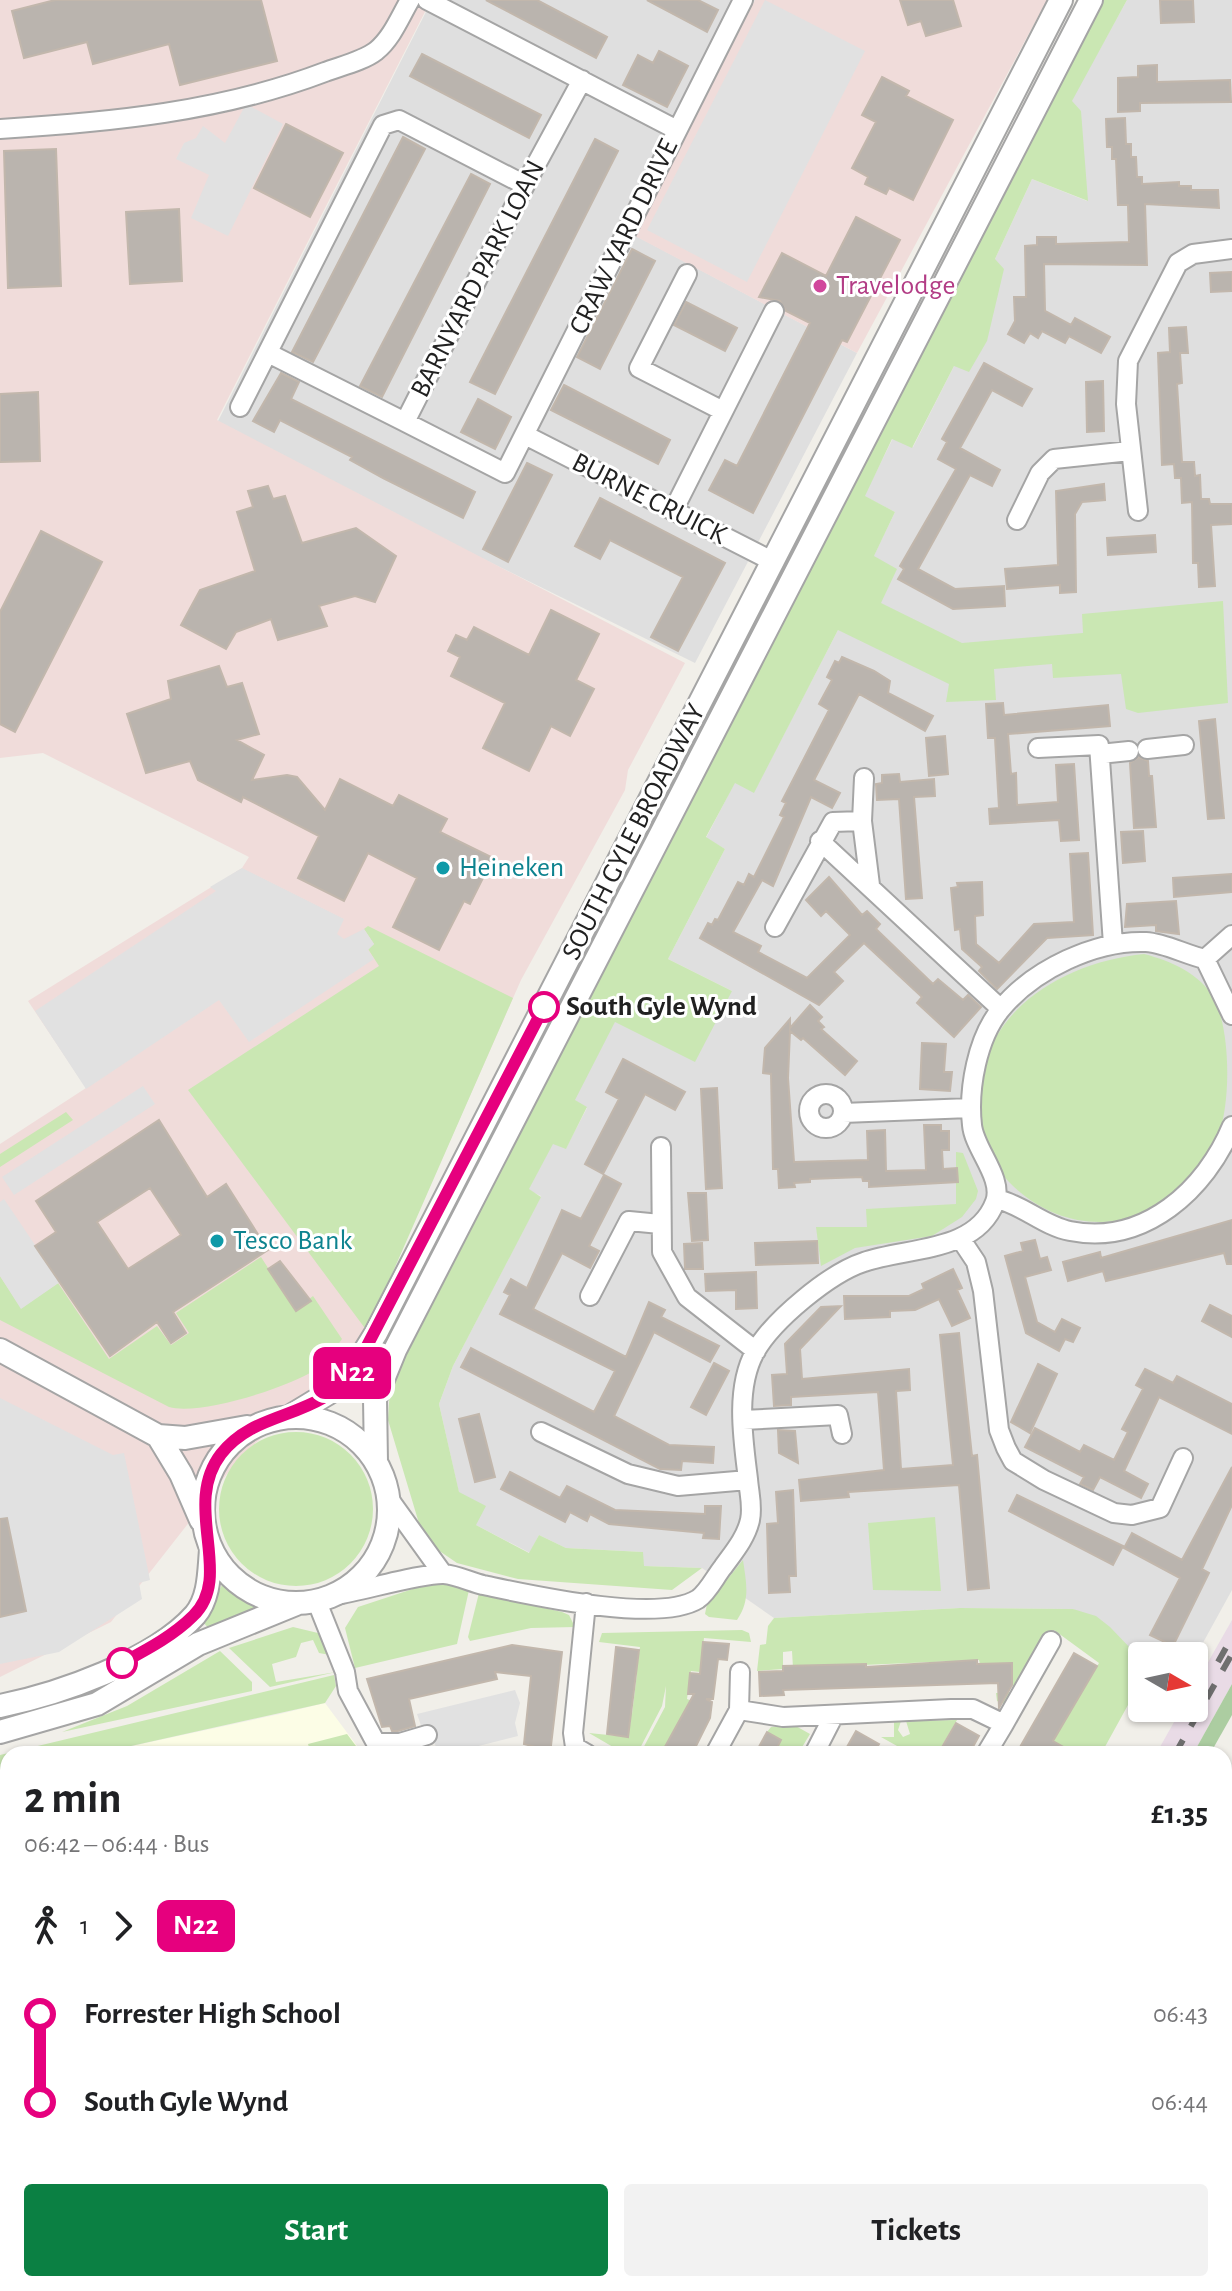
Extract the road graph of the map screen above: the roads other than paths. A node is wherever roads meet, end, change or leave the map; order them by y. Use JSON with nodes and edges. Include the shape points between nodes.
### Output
{"nodes":[{"id":1,"x":410,"y":0,"type":"edge"},
{"id":2,"x":427,"y":0,"type":"edge"},
{"id":3,"x":743,"y":0,"type":"edge"},
{"id":4,"x":1061,"y":0,"type":"edge"},
{"id":5,"x":1091,"y":0,"type":"edge"},
{"id":6,"x":582,"y":80,"type":"junction"},
{"id":7,"x":0,"y":129,"type":"edge"},
{"id":8,"x":677,"y":130,"type":"junction"},
{"id":9,"x":525,"y":185,"type":"junction"},
{"id":10,"x":1232,"y":249,"type":"edge"},
{"id":11,"x":687,"y":274,"type":"dead end"},
{"id":12,"x":774,"y":311,"type":"dead end"},
{"id":13,"x":268,"y":353,"type":"junction"},
{"id":14,"x":240,"y":407,"type":"dead end"},
{"id":15,"x":723,"y":411,"type":"junction"},
{"id":16,"x":405,"y":422,"type":"junction"},
{"id":17,"x":525,"y":435,"type":"junction"},
{"id":18,"x":1130,"y":451,"type":"junction"},
{"id":19,"x":505,"y":473,"type":"joint"},
{"id":20,"x":673,"y":511,"type":"junction"},
{"id":21,"x":1138,"y":511,"type":"dead end"},
{"id":22,"x":1017,"y":520,"type":"dead end"},
{"id":23,"x":774,"y":562,"type":"junction"},
{"id":24,"x":796,"y":573,"type":"junction"},
{"id":25,"x":1184,"y":745,"type":"dead end"},
{"id":26,"x":1038,"y":748,"type":"dead end"},
{"id":27,"x":1100,"y":754,"type":"junction"},
{"id":28,"x":864,"y":778,"type":"dead end"},
{"id":29,"x":862,"y":821,"type":"junction"},
{"id":30,"x":820,"y":841,"type":"junction"},
{"id":31,"x":870,"y":885,"type":"junction"},
{"id":32,"x":775,"y":927,"type":"dead end"},
{"id":33,"x":1232,"y":935,"type":"edge"},
{"id":34,"x":1113,"y":944,"type":"junction"},
{"id":35,"x":1205,"y":959,"type":"junction"},
{"id":36,"x":1001,"y":1009,"type":"junction"},
{"id":37,"x":1232,"y":1015,"type":"edge"},
{"id":38,"x":970,"y":1108,"type":"junction"},
{"id":39,"x":843,"y":1113,"type":"dead end"},
{"id":40,"x":1232,"y":1126,"type":"edge"},
{"id":41,"x":661,"y":1147,"type":"dead end"},
{"id":42,"x":1226,"y":1161,"type":"edge"},
{"id":43,"x":997,"y":1199,"type":"junction"},
{"id":44,"x":660,"y":1224,"type":"junction"},
{"id":45,"x":960,"y":1238,"type":"junction"},
{"id":46,"x":590,"y":1296,"type":"dead end"},
{"id":47,"x":0,"y":1350,"type":"edge"},
{"id":48,"x":756,"y":1351,"type":"junction"},
{"id":49,"x":289,"y":1417,"type":"junction"},
{"id":50,"x":743,"y":1420,"type":"junction"},
{"id":51,"x":259,"y":1424,"type":"junction"},
{"id":52,"x":541,"y":1432,"type":"dead end"},
{"id":53,"x":842,"y":1434,"type":"dead end"},
{"id":54,"x":158,"y":1436,"type":"junction"},
{"id":55,"x":1183,"y":1458,"type":"dead end"},
{"id":56,"x":376,"y":1462,"type":"junction"},
{"id":57,"x":748,"y":1480,"type":"junction"},
{"id":58,"x":389,"y":1499,"type":"junction"},
{"id":59,"x":204,"y":1526,"type":"junction"},
{"id":60,"x":211,"y":1550,"type":"junction"},
{"id":61,"x":443,"y":1574,"type":"junction"},
{"id":62,"x":316,"y":1600,"type":"junction"},
{"id":63,"x":586,"y":1603,"type":"junction"},
{"id":64,"x":1051,"y":1641,"type":"dead end"},
{"id":65,"x":740,"y":1672,"type":"dead end"},
{"id":66,"x":0,"y":1706,"type":"edge"},
{"id":67,"x":739,"y":1710,"type":"junction"},
{"id":68,"x":834,"y":1715,"type":"junction"},
{"id":69,"x":1004,"y":1724,"type":"junction"},
{"id":70,"x":0,"y":1732,"type":"edge"},
{"id":71,"x":427,"y":1735,"type":"dead end"},
{"id":72,"x":392,"y":1746,"type":"edge"},
{"id":73,"x":411,"y":1746,"type":"edge"},
{"id":74,"x":575,"y":1746,"type":"edge"},
{"id":75,"x":719,"y":1746,"type":"edge"},
{"id":76,"x":818,"y":1746,"type":"edge"},
{"id":77,"x":991,"y":1746,"type":"edge"}],
"edges":[{"from":1,"to":7,"type":"street","via":[[374,52],[299,82],[112,123]]},
{"from":2,"to":6,"type":"street"},
{"from":3,"to":8,"type":"street","name":"CRAW YARD DRIVE"},
{"from":4,"to":23,"type":"street","name":"SOUTH GYLE BROADWAY"},
{"from":5,"to":24,"type":"street","name":"SOUTH GYLE BROADWAY"},
{"from":6,"to":8,"type":"street"},
{"from":6,"to":9,"type":"street","name":"BARNYARD PARK LOAN"},
{"from":8,"to":17,"type":"street","name":"CRAW YARD DRIVE"},
{"from":9,"to":13,"type":"street","via":[[399,120],[383,125]]},
{"from":9,"to":16,"type":"street","name":"BARNYARD PARK LOAN"},
{"from":10,"to":18,"type":"street","via":[[1193,254],[1178,263],[1154,308],[1128,361]]},
{"from":11,"to":15,"type":"street","via":[[639,368]]},
{"from":12,"to":15,"type":"street"},
{"from":13,"to":14,"type":"street"},
{"from":13,"to":16,"type":"street"},
{"from":15,"to":20,"type":"street"},
{"from":16,"to":19,"type":"street","name":"BARNYARD PARK LOAN"},
{"from":17,"to":19,"type":"street","name":"CRAW YARD DRIVE"},
{"from":17,"to":20,"type":"street","name":"BURNE CRUICK"},
{"from":18,"to":21,"type":"street"},
{"from":18,"to":22,"type":"street","via":[[1054,459],[1040,473]]},
{"from":20,"to":23,"type":"street","name":"BURNE CRUICK"},
{"from":23,"to":24,"type":"street"},
{"from":23,"to":49,"type":"street","name":"SOUTH GYLE BROADWAY","via":[[363,1356],[345,1383]]},
{"from":24,"to":56,"type":"street","name":"SOUTH GYLE BROADWAY","via":[[381,1379],[375,1399]]},
{"from":25,"to":27,"type":"street"},
{"from":26,"to":27,"type":"street","via":[[1099,745]]},
{"from":27,"to":34,"type":"street"},
{"from":28,"to":29,"type":"street"},
{"from":29,"to":30,"type":"street","via":[[833,822]]},
{"from":29,"to":31,"type":"street"},
{"from":30,"to":31,"type":"street"},
{"from":30,"to":32,"type":"street"},
{"from":31,"to":36,"type":"street"},
{"from":33,"to":35,"type":"street"},
{"from":34,"to":35,"type":"street","via":[[1150,942]]},
{"from":34,"to":36,"type":"street","via":[[1037,978]]},
{"from":35,"to":37,"type":"street"},
{"from":36,"to":38,"type":"street","via":[[983,1042]]},
{"from":38,"to":39,"type":"street"},
{"from":38,"to":43,"type":"street","via":[[972,1131],[995,1181]]},
{"from":40,"to":42,"type":"street"},
{"from":41,"to":44,"type":"street"},
{"from":42,"to":43,"type":"street","via":[[1152,1221],[1112,1232],[1071,1231]]},
{"from":43,"to":45,"type":"street","via":[[987,1216]]},
{"from":44,"to":46,"type":"street","via":[[629,1221]]},
{"from":44,"to":48,"type":"street","via":[[662,1252],[687,1297]]},
{"from":45,"to":48,"type":"street","via":[[862,1262],[831,1278],[801,1301]]},
{"from":45,"to":55,"type":"street","via":[[976,1262],[983,1291],[999,1430],[1013,1461],[1114,1513],[1132,1515],[1160,1508]]},
{"from":47,"to":54,"type":"street"},
{"from":48,"to":50,"type":"street","via":[[744,1385]]},
{"from":49,"to":51,"type":"street"},
{"from":49,"to":56,"type":"street","via":[[315,1418],[339,1427]]},
{"from":50,"to":53,"type":"street","via":[[838,1415]]},
{"from":50,"to":57,"type":"street"},
{"from":51,"to":54,"type":"street","via":[[185,1438]]},
{"from":51,"to":59,"type":"street","via":[[237,1437],[208,1478]]},
{"from":52,"to":57,"type":"street","via":[[628,1474],[678,1486]]},
{"from":54,"to":59,"type":"street"},
{"from":56,"to":58,"type":"street"},
{"from":57,"to":63,"type":"street","via":[[750,1522],[702,1596],[662,1610]]},
{"from":58,"to":61,"type":"street"},
{"from":58,"to":62,"type":"street","via":[[388,1529],[378,1556],[360,1579]]},
{"from":59,"to":60,"type":"street"},
{"from":60,"to":62,"type":"street","via":[[225,1572],[270,1601]]},
{"from":60,"to":66,"type":"street","via":[[208,1586],[197,1613],[158,1643],[101,1676]]},
{"from":61,"to":62,"type":"street"},
{"from":61,"to":63,"type":"street"},
{"from":62,"to":70,"type":"street","via":[[198,1644],[97,1704]]},
{"from":62,"to":72,"type":"street","via":[[348,1691],[376,1743]]},
{"from":63,"to":74,"type":"street"},
{"from":64,"to":69,"type":"street"},
{"from":65,"to":67,"type":"street"},
{"from":67,"to":68,"type":"street","via":[[783,1717]]},
{"from":67,"to":75,"type":"street"},
{"from":68,"to":69,"type":"street","via":[[973,1709]]},
{"from":68,"to":76,"type":"street"},
{"from":69,"to":77,"type":"street"},
{"from":71,"to":73,"type":"street"}]}
